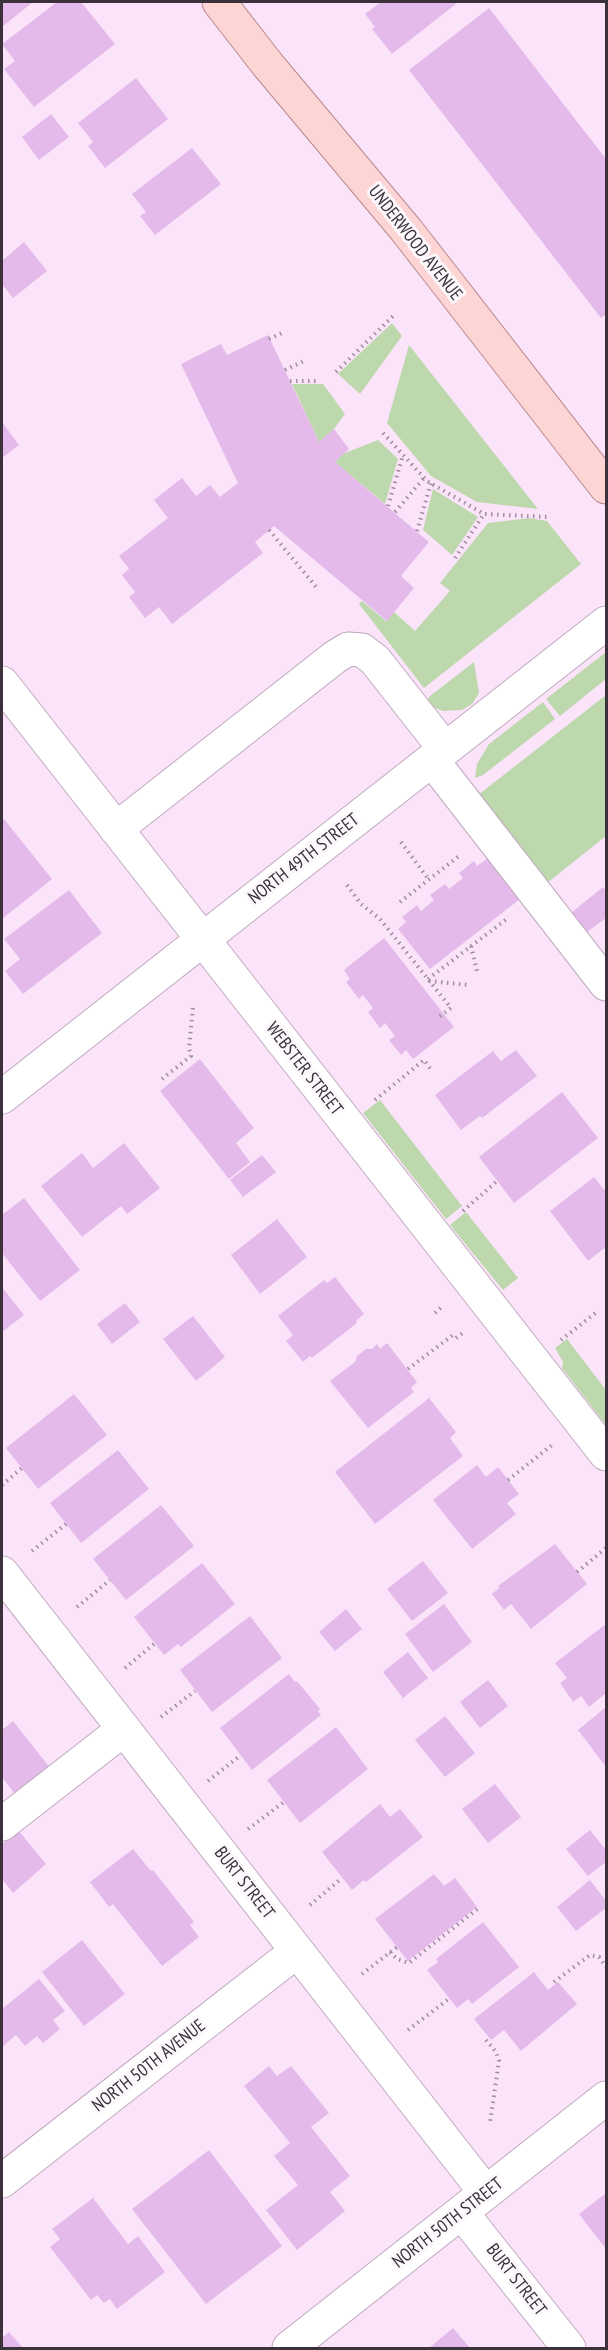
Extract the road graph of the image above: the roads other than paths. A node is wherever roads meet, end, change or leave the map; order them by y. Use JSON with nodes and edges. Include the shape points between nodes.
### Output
{"nodes":[{"id":1,"x":219,"y":2,"type":"edge"},
{"id":2,"x":606,"y":487,"type":"edge"},
{"id":3,"x":606,"y":623,"type":"edge"},
{"id":4,"x":2,"y":683,"type":"edge"},
{"id":5,"x":439,"y":755,"type":"junction"},
{"id":6,"x":116,"y":829,"type":"junction"},
{"id":7,"x":202,"y":938,"type":"junction"},
{"id":8,"x":606,"y":984,"type":"edge"},
{"id":9,"x":2,"y":1097,"type":"edge"},
{"id":10,"x":606,"y":1454,"type":"edge"},
{"id":11,"x":13,"y":1565,"type":"edge"},
{"id":12,"x":124,"y":1729,"type":"junction"},
{"id":13,"x":2,"y":1824,"type":"edge"},
{"id":14,"x":297,"y":1951,"type":"junction"},
{"id":15,"x":606,"y":2098,"type":"edge"},
{"id":16,"x":2,"y":2181,"type":"edge"},
{"id":17,"x":474,"y":2203,"type":"junction"},
{"id":18,"x":289,"y":2349,"type":"edge"},
{"id":19,"x":569,"y":2349,"type":"edge"}],
"edges":[{"from":1,"to":2,"type":"main road","name":"UNDERWOOD AVENUE","via":[[407,231]]},
{"from":3,"to":5,"type":"street","name":"NORTH 49TH STREET"},
{"from":4,"to":6,"type":"street","name":"WEBSTER STREET"},
{"from":5,"to":6,"type":"street","via":[[375,660],[362,650],[348,649]]},
{"from":5,"to":7,"type":"street","name":"NORTH 49TH STREET"},
{"from":5,"to":8,"type":"street"},
{"from":6,"to":7,"type":"street","name":"WEBSTER STREET"},
{"from":7,"to":9,"type":"street","name":"NORTH 49TH STREET"},
{"from":7,"to":10,"type":"street","name":"WEBSTER STREET"},
{"from":11,"to":12,"type":"street","name":"BURT STREET"},
{"from":12,"to":13,"type":"street"},
{"from":12,"to":14,"type":"street","name":"BURT STREET"},
{"from":14,"to":16,"type":"street","name":"NORTH 50TH AVENUE"},
{"from":14,"to":17,"type":"street","name":"BURT STREET"},
{"from":15,"to":17,"type":"street","name":"NORTH 50TH STREET"},
{"from":17,"to":18,"type":"street","name":"NORTH 50TH STREET"},
{"from":17,"to":19,"type":"street","name":"BURT STREET"}]}
